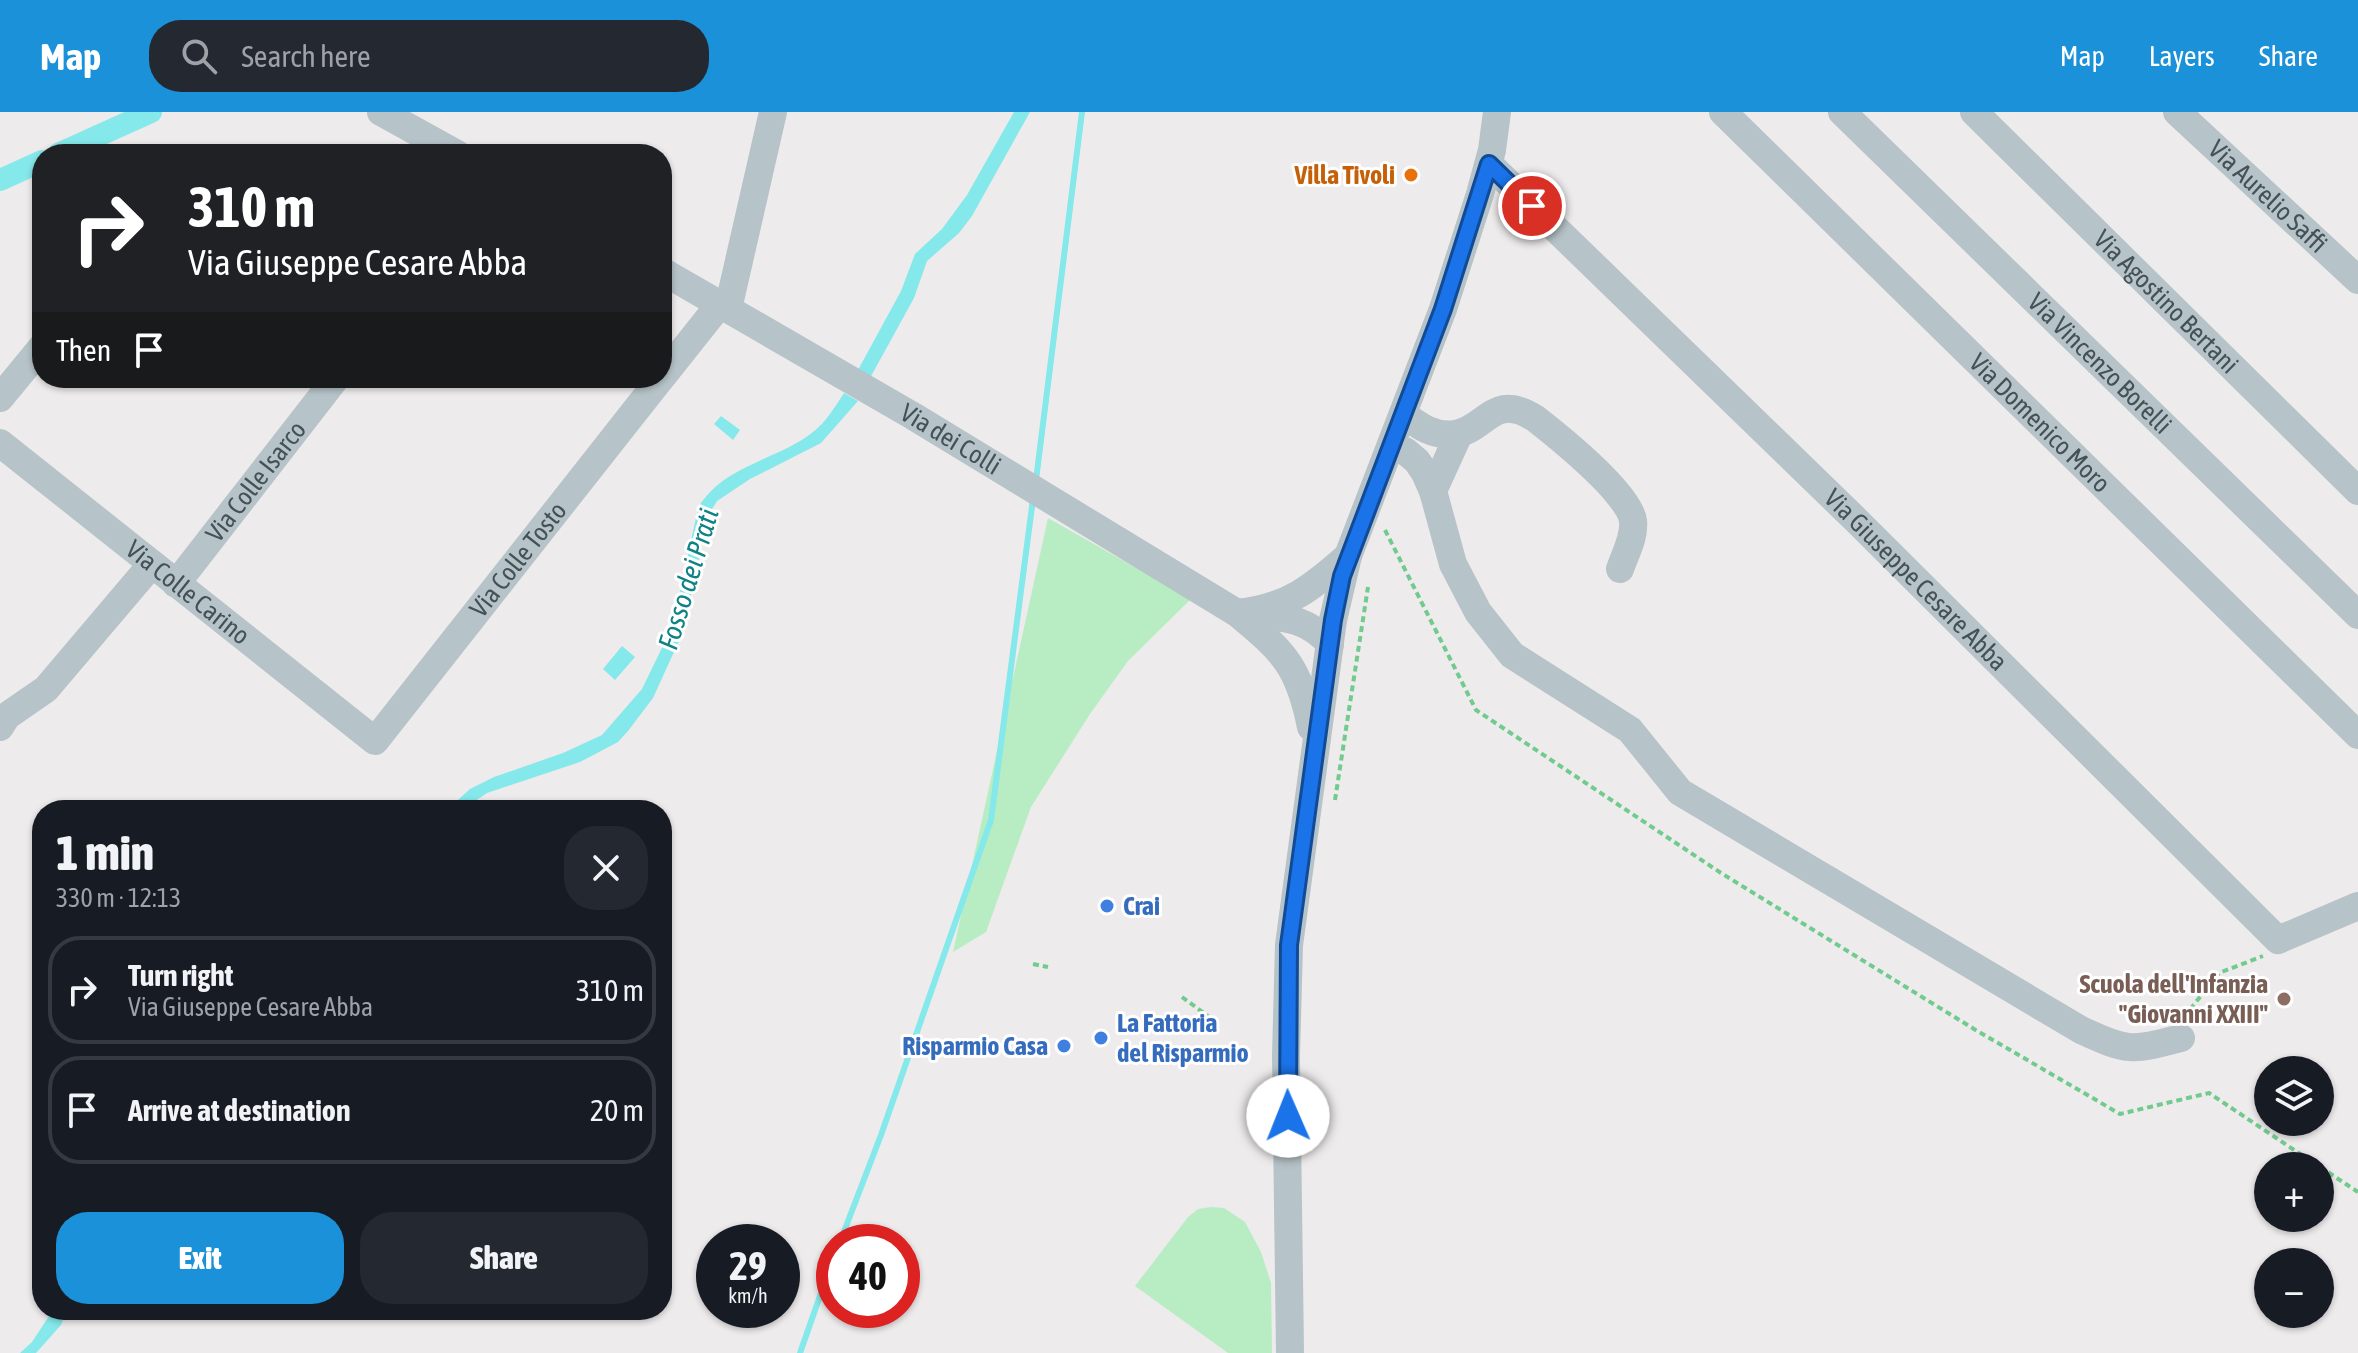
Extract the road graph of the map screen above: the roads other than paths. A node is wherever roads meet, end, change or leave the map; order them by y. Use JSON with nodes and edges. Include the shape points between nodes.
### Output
{"nodes":[{"id":1,"x":381,"y":112,"type":"edge"},
{"id":2,"x":773,"y":112,"type":"edge"},
{"id":3,"x":1497,"y":112,"type":"edge"},
{"id":4,"x":1723,"y":112,"type":"edge"},
{"id":5,"x":1842,"y":112,"type":"edge"},
{"id":6,"x":1974,"y":112,"type":"edge"},
{"id":7,"x":2177,"y":112,"type":"edge"},
{"id":8,"x":439,"y":144,"type":"edge"},
{"id":9,"x":1489,"y":164,"type":"junction"},
{"id":10,"x":672,"y":277,"type":"edge"},
{"id":11,"x":2358,"y":280,"type":"edge"},
{"id":12,"x":724,"y":306,"type":"junction"},
{"id":13,"x":32,"y":359,"type":"edge"},
{"id":14,"x":672,"y":366,"type":"edge"},
{"id":15,"x":328,"y":388,"type":"edge"},
{"id":16,"x":654,"y":388,"type":"edge"},
{"id":17,"x":0,"y":398,"type":"edge"},
{"id":18,"x":1403,"y":414,"type":"junction"},
{"id":19,"x":1459,"y":434,"type":"junction"},
{"id":20,"x":0,"y":443,"type":"edge"},
{"id":21,"x":1391,"y":445,"type":"junction"},
{"id":22,"x":1433,"y":491,"type":"junction"},
{"id":23,"x":2358,"y":491,"type":"edge"},
{"id":24,"x":1348,"y":556,"type":"junction"},
{"id":25,"x":152,"y":564,"type":"junction"},
{"id":26,"x":1620,"y":569,"type":"dead end"},
{"id":27,"x":176,"y":584,"type":"junction"},
{"id":28,"x":1237,"y":613,"type":"junction"},
{"id":29,"x":2358,"y":615,"type":"edge"},
{"id":30,"x":1330,"y":644,"type":"junction"},
{"id":31,"x":0,"y":727,"type":"edge"},
{"id":32,"x":2358,"y":735,"type":"edge"},
{"id":33,"x":375,"y":741,"type":"joint"},
{"id":34,"x":1315,"y":748,"type":"junction"},
{"id":35,"x":2358,"y":906,"type":"edge"},
{"id":36,"x":2181,"y":1038,"type":"road end"},
{"id":37,"x":1290,"y":1353,"type":"edge"}],
"edges":[{"from":1,"to":8,"type":"street"},
{"from":2,"to":12,"type":"street"},
{"from":3,"to":9,"type":"street"},
{"from":4,"to":32,"type":"street","name":"Via Domenico Moro"},
{"from":5,"to":29,"type":"street","name":"Via Vincenzo Borelli"},
{"from":6,"to":23,"type":"street","name":"Via Agostino Bertani"},
{"from":7,"to":11,"type":"street","name":"Via Aurelio Saffi"},
{"from":9,"to":18,"type":"street"},
{"from":9,"to":35,"type":"street","name":"Via Giuseppe Cesare Abba","via":[[2278,940]]},
{"from":10,"to":12,"type":"street","name":"Via dei Colli"},
{"from":12,"to":14,"type":"street","name":"Via Colle Tosto"},
{"from":12,"to":28,"type":"street","name":"Via dei Colli"},
{"from":13,"to":17,"type":"street"},
{"from":15,"to":27,"type":"street","name":"Via Colle Isarco"},
{"from":16,"to":33,"type":"street","name":"Via Colle Tosto"},
{"from":18,"to":19,"type":"street","via":[[1434,433]]},
{"from":18,"to":21,"type":"street"},
{"from":19,"to":22,"type":"street"},
{"from":19,"to":26,"type":"street","via":[[1487,416],[1512,409],[1543,425],[1630,508],[1633,530]]},
{"from":20,"to":25,"type":"street","name":"Via Colle Carino"},
{"from":21,"to":22,"type":"street","via":[[1417,461]]},
{"from":21,"to":24,"type":"street"},
{"from":22,"to":36,"type":"street","via":[[1453,564],[1478,612],[1512,655],[1630,730],[1680,792],[2081,1030],[2123,1048]]},
{"from":24,"to":28,"type":"street","via":[[1294,598]]},
{"from":24,"to":30,"type":"street"},
{"from":25,"to":27,"type":"street","name":"Via Colle Carino"},
{"from":25,"to":31,"type":"street","via":[[46,689],[7,716]]},
{"from":27,"to":33,"type":"street","name":"Via Colle Carino"},
{"from":28,"to":30,"type":"street","name":"Via dei Colli","via":[[1294,619]]},
{"from":28,"to":34,"type":"street","name":"Via dei Colli","via":[[1291,664],[1303,691]]},
{"from":30,"to":34,"type":"street"},
{"from":34,"to":37,"type":"street","via":[[1288,966]]}]}
